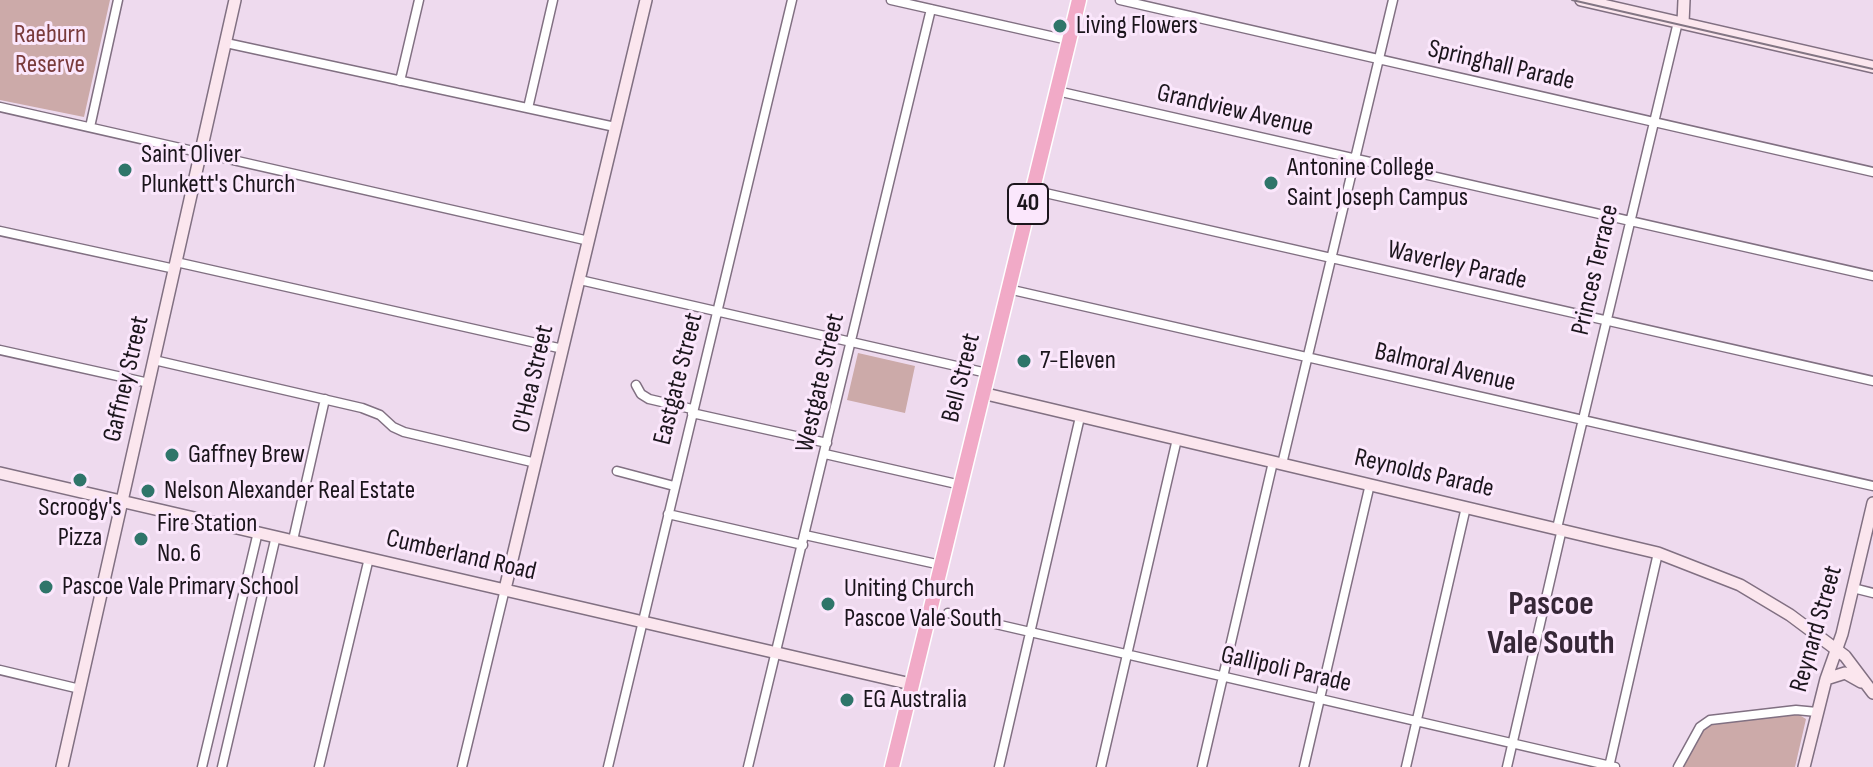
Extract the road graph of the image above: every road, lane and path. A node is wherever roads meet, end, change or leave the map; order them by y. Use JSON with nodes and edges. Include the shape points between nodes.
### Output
{"nodes":[{"id":1,"x":118,"y":0,"type":"edge"},
{"id":2,"x":235,"y":0,"type":"edge"},
{"id":3,"x":419,"y":0,"type":"edge"},
{"id":4,"x":553,"y":0,"type":"edge"},
{"id":5,"x":646,"y":0,"type":"edge"},
{"id":6,"x":792,"y":0,"type":"edge"},
{"id":7,"x":891,"y":0,"type":"edge"},
{"id":8,"x":1079,"y":0,"type":"edge"},
{"id":9,"x":1120,"y":0,"type":"edge"},
{"id":10,"x":1393,"y":0,"type":"edge"},
{"id":11,"x":1581,"y":0,"type":"edge"},
{"id":12,"x":1683,"y":3,"type":"edge"},
{"id":13,"x":931,"y":9,"type":"junction"},
{"id":14,"x":1678,"y":22,"type":"junction"},
{"id":15,"x":1068,"y":40,"type":"junction"},
{"id":16,"x":226,"y":43,"type":"junction"},
{"id":17,"x":1379,"y":59,"type":"junction"},
{"id":18,"x":1873,"y":67,"type":"edge"},
{"id":19,"x":400,"y":81,"type":"junction"},
{"id":20,"x":1056,"y":91,"type":"junction"},
{"id":21,"x":0,"y":107,"type":"edge"},
{"id":22,"x":528,"y":108,"type":"junction"},
{"id":23,"x":1654,"y":122,"type":"junction"},
{"id":24,"x":90,"y":127,"type":"junction"},
{"id":25,"x":615,"y":127,"type":"junction"},
{"id":26,"x":201,"y":152,"type":"junction"},
{"id":27,"x":1355,"y":158,"type":"junction"},
{"id":28,"x":1873,"y":172,"type":"edge"},
{"id":29,"x":1032,"y":190,"type":"junction"},
{"id":30,"x":1631,"y":222,"type":"junction"},
{"id":31,"x":0,"y":231,"type":"edge"},
{"id":32,"x":589,"y":241,"type":"junction"},
{"id":33,"x":1332,"y":258,"type":"junction"},
{"id":34,"x":175,"y":266,"type":"junction"},
{"id":35,"x":1873,"y":276,"type":"edge"},
{"id":36,"x":580,"y":280,"type":"junction"},
{"id":37,"x":1008,"y":289,"type":"junction"},
{"id":38,"x":716,"y":311,"type":"junction"},
{"id":39,"x":1607,"y":321,"type":"junction"},
{"id":40,"x":851,"y":342,"type":"junction"},
{"id":41,"x":563,"y":349,"type":"junction"},
{"id":42,"x":0,"y":350,"type":"edge"},
{"id":43,"x":1308,"y":358,"type":"junction"},
{"id":44,"x":154,"y":360,"type":"junction"},
{"id":45,"x":987,"y":373,"type":"junction"},
{"id":46,"x":1873,"y":381,"type":"edge"},
{"id":47,"x":149,"y":383,"type":"junction"},
{"id":48,"x":636,"y":385,"type":"dead end"},
{"id":49,"x":982,"y":393,"type":"junction"},
{"id":50,"x":325,"y":399,"type":"junction"},
{"id":51,"x":692,"y":411,"type":"junction"},
{"id":52,"x":1080,"y":417,"type":"junction"},
{"id":53,"x":1583,"y":420,"type":"junction"},
{"id":54,"x":1177,"y":439,"type":"junction"},
{"id":55,"x":827,"y":443,"type":"junction"},
{"id":56,"x":825,"y":454,"type":"junction"},
{"id":57,"x":536,"y":463,"type":"junction"},
{"id":58,"x":1278,"y":463,"type":"junction"},
{"id":59,"x":617,"y":471,"type":"dead end"},
{"id":60,"x":0,"y":473,"type":"edge"},
{"id":61,"x":1370,"y":484,"type":"junction"},
{"id":62,"x":961,"y":485,"type":"junction"},
{"id":63,"x":674,"y":486,"type":"junction"},
{"id":64,"x":1873,"y":486,"type":"edge"},
{"id":65,"x":122,"y":500,"type":"junction"},
{"id":66,"x":1873,"y":503,"type":"edge"},
{"id":67,"x":1466,"y":507,"type":"junction"},
{"id":68,"x":668,"y":514,"type":"junction"},
{"id":69,"x":1560,"y":529,"type":"junction"},
{"id":70,"x":258,"y":532,"type":"junction"},
{"id":71,"x":805,"y":535,"type":"junction"},
{"id":72,"x":276,"y":536,"type":"junction"},
{"id":73,"x":293,"y":540,"type":"junction"},
{"id":74,"x":803,"y":545,"type":"junction"},
{"id":75,"x":1658,"y":553,"type":"junction"},
{"id":76,"x":369,"y":558,"type":"junction"},
{"id":77,"x":941,"y":565,"type":"junction"},
{"id":78,"x":1853,"y":588,"type":"junction"},
{"id":79,"x":505,"y":589,"type":"junction"},
{"id":80,"x":1873,"y":593,"type":"edge"},
{"id":81,"x":948,"y":613,"type":"dead end"},
{"id":82,"x":643,"y":621,"type":"junction"},
{"id":83,"x":1031,"y":632,"type":"junction"},
{"id":84,"x":1835,"y":648,"type":"junction"},
{"id":85,"x":776,"y":652,"type":"junction"},
{"id":86,"x":1127,"y":654,"type":"junction"},
{"id":87,"x":0,"y":670,"type":"edge"},
{"id":88,"x":1223,"y":676,"type":"junction"},
{"id":89,"x":1826,"y":679,"type":"junction"},
{"id":90,"x":911,"y":684,"type":"junction"},
{"id":91,"x":80,"y":689,"type":"junction"},
{"id":92,"x":1871,"y":692,"type":"edge"},
{"id":93,"x":1320,"y":699,"type":"junction"},
{"id":94,"x":1817,"y":712,"type":"junction"},
{"id":95,"x":1416,"y":721,"type":"junction"},
{"id":96,"x":1513,"y":743,"type":"junction"},
{"id":97,"x":62,"y":767,"type":"edge"},
{"id":98,"x":202,"y":767,"type":"edge"},
{"id":99,"x":222,"y":767,"type":"edge"},
{"id":100,"x":319,"y":767,"type":"edge"},
{"id":101,"x":462,"y":767,"type":"edge"},
{"id":102,"x":608,"y":767,"type":"edge"},
{"id":103,"x":748,"y":767,"type":"edge"},
{"id":104,"x":892,"y":767,"type":"edge"},
{"id":105,"x":999,"y":767,"type":"edge"},
{"id":106,"x":1101,"y":767,"type":"edge"},
{"id":107,"x":1202,"y":767,"type":"edge"},
{"id":108,"x":1304,"y":767,"type":"edge"},
{"id":109,"x":1406,"y":767,"type":"edge"},
{"id":110,"x":1507,"y":767,"type":"edge"},
{"id":111,"x":1611,"y":767,"type":"edge"},
{"id":112,"x":1678,"y":767,"type":"edge"},
{"id":113,"x":1804,"y":767,"type":"edge"}],
"edges":[{"from":1,"to":24,"type":"street"},
{"from":2,"to":16,"type":"main road","name":"Gaffney Street"},
{"from":3,"to":19,"type":"street"},
{"from":4,"to":22,"type":"street"},
{"from":5,"to":25,"type":"main road","name":"O'Hea Street"},
{"from":6,"to":38,"type":"street","name":"Eastgate Street"},
{"from":7,"to":13,"type":"street"},
{"from":8,"to":15,"type":"highway","name":"Bell Street","number":"40"},
{"from":9,"to":17,"type":"street","name":"Springhall Parade"},
{"from":10,"to":17,"type":"street"},
{"from":11,"to":14,"type":"main road"},
{"from":12,"to":14,"type":"main road","name":"Princes Terrace"},
{"from":13,"to":15,"type":"street"},
{"from":13,"to":40,"type":"street","name":"Westgate Street"},
{"from":14,"to":18,"type":"main road"},
{"from":14,"to":23,"type":"street","name":"Princes Terrace"},
{"from":15,"to":20,"type":"highway","name":"Bell Street","number":"40"},
{"from":16,"to":19,"type":"street"},
{"from":16,"to":26,"type":"main road","name":"Gaffney Street"},
{"from":17,"to":23,"type":"street","name":"Springhall Parade"},
{"from":17,"to":27,"type":"street"},
{"from":19,"to":22,"type":"street"},
{"from":20,"to":27,"type":"street","name":"Grandview Avenue"},
{"from":20,"to":29,"type":"highway","name":"Bell Street","number":"40"},
{"from":21,"to":24,"type":"street"},
{"from":22,"to":25,"type":"street"},
{"from":23,"to":28,"type":"street","name":"Springhall Parade"},
{"from":23,"to":30,"type":"street","name":"Princes Terrace"},
{"from":24,"to":26,"type":"street"},
{"from":25,"to":32,"type":"main road","name":"O'Hea Street"},
{"from":26,"to":32,"type":"street"},
{"from":26,"to":34,"type":"main road","name":"Gaffney Street"},
{"from":27,"to":30,"type":"street","name":"Grandview Avenue"},
{"from":27,"to":33,"type":"street"},
{"from":29,"to":33,"type":"street","name":"Waverley Parade"},
{"from":29,"to":37,"type":"highway","name":"Bell Street","number":"40"},
{"from":30,"to":35,"type":"street","name":"Grandview Avenue"},
{"from":30,"to":39,"type":"street","name":"Princes Terrace"},
{"from":31,"to":34,"type":"street"},
{"from":32,"to":36,"type":"main road","name":"O'Hea Street"},
{"from":33,"to":39,"type":"street","name":"Waverley Parade"},
{"from":33,"to":43,"type":"street"},
{"from":34,"to":41,"type":"street"},
{"from":34,"to":44,"type":"main road","name":"Gaffney Street"},
{"from":36,"to":38,"type":"street"},
{"from":36,"to":41,"type":"main road","name":"O'Hea Street"},
{"from":37,"to":43,"type":"street","name":"Balmoral Avenue"},
{"from":37,"to":45,"type":"highway","name":"Bell Street","number":"40"},
{"from":38,"to":40,"type":"street"},
{"from":38,"to":51,"type":"street","name":"Eastgate Street"},
{"from":39,"to":46,"type":"street","name":"Waverley Parade"},
{"from":39,"to":53,"type":"street","name":"Princes Terrace"},
{"from":40,"to":45,"type":"street"},
{"from":40,"to":55,"type":"street","name":"Westgate Street"},
{"from":41,"to":57,"type":"main road","name":"O'Hea Street"},
{"from":42,"to":47,"type":"street"},
{"from":43,"to":53,"type":"street","name":"Balmoral Avenue"},
{"from":43,"to":58,"type":"street"},
{"from":44,"to":47,"type":"main road","name":"Gaffney Street"},
{"from":44,"to":50,"type":"street"},
{"from":45,"to":49,"type":"highway","name":"Bell Street","number":"40"},
{"from":47,"to":65,"type":"main road","name":"Gaffney Street"},
{"from":48,"to":51,"type":"street","via":[[649,399]]},
{"from":49,"to":52,"type":"main road","name":"Reynolds Parade"},
{"from":49,"to":62,"type":"highway","name":"Bell Street","number":"40"},
{"from":50,"to":57,"type":"street","via":[[368,410],[404,432]]},
{"from":50,"to":73,"type":"street"},
{"from":51,"to":55,"type":"street"},
{"from":51,"to":63,"type":"street","name":"Eastgate Street"},
{"from":52,"to":54,"type":"main road","name":"Reynolds Parade"},
{"from":52,"to":83,"type":"street"},
{"from":53,"to":64,"type":"street","name":"Balmoral Avenue"},
{"from":53,"to":69,"type":"street","name":"Princes Terrace"},
{"from":54,"to":58,"type":"main road","name":"Reynolds Parade"},
{"from":54,"to":86,"type":"street"},
{"from":55,"to":56,"type":"street","name":"Westgate Street"},
{"from":56,"to":62,"type":"street"},
{"from":56,"to":71,"type":"street","name":"Westgate Street"},
{"from":57,"to":79,"type":"main road","name":"O'Hea Street"},
{"from":58,"to":61,"type":"main road","name":"Reynolds Parade"},
{"from":58,"to":88,"type":"street"},
{"from":59,"to":63,"type":"street"},
{"from":60,"to":65,"type":"main road","name":"Cumberland Road"},
{"from":61,"to":67,"type":"main road","name":"Reynolds Parade"},
{"from":61,"to":93,"type":"street"},
{"from":62,"to":77,"type":"highway","name":"Bell Street","number":"40"},
{"from":63,"to":68,"type":"street","name":"Eastgate Street"},
{"from":65,"to":70,"type":"main road","name":"Cumberland Road"},
{"from":65,"to":91,"type":"main road","name":"Gaffney Street"},
{"from":66,"to":78,"type":"main road","name":"Reynard Street"},
{"from":67,"to":69,"type":"main road","name":"Reynolds Parade"},
{"from":67,"to":95,"type":"street"},
{"from":68,"to":74,"type":"street"},
{"from":68,"to":82,"type":"street","name":"Eastgate Street"},
{"from":69,"to":75,"type":"main road","name":"Reynolds Parade"},
{"from":69,"to":96,"type":"street","name":"Princes Terrace"},
{"from":70,"to":72,"type":"main road","name":"Cumberland Road"},
{"from":70,"to":98,"type":"street"},
{"from":71,"to":74,"type":"street","name":"Westgate Street"},
{"from":71,"to":77,"type":"street"},
{"from":72,"to":73,"type":"main road","name":"Cumberland Road"},
{"from":72,"to":99,"type":"street"},
{"from":73,"to":76,"type":"main road","name":"Cumberland Road"},
{"from":74,"to":85,"type":"street","name":"Westgate Street"},
{"from":75,"to":84,"type":"main road","name":"Reynolds Parade","via":[[1755,593]]},
{"from":75,"to":111,"type":"street"},
{"from":76,"to":79,"type":"main road","name":"Cumberland Road"},
{"from":76,"to":100,"type":"street"},
{"from":77,"to":90,"type":"highway","name":"Bell Street","number":"40"},
{"from":78,"to":80,"type":"street"},
{"from":78,"to":84,"type":"main road","name":"Reynard Street"},
{"from":79,"to":82,"type":"main road","name":"Cumberland Road"},
{"from":79,"to":101,"type":"street","name":"O'Hea Street"},
{"from":81,"to":83,"type":"street","name":"Gallipoli Parade"},
{"from":82,"to":85,"type":"main road","name":"Cumberland Road"},
{"from":82,"to":102,"type":"street","name":"Eastgate Street"},
{"from":83,"to":86,"type":"street","name":"Gallipoli Parade"},
{"from":83,"to":105,"type":"street"},
{"from":84,"to":89,"type":"main road","name":"Reynard Street"},
{"from":84,"to":92,"type":"main road","name":"Reynolds Parade"},
{"from":85,"to":90,"type":"main road","name":"Cumberland Road"},
{"from":85,"to":103,"type":"street","name":"Westgate Street"},
{"from":86,"to":88,"type":"street","name":"Gallipoli Parade"},
{"from":86,"to":106,"type":"street"},
{"from":87,"to":91,"type":"street"},
{"from":88,"to":93,"type":"street","name":"Gallipoli Parade"},
{"from":88,"to":107,"type":"street"},
{"from":89,"to":92,"type":"main road","via":[[1845,673]]},
{"from":89,"to":94,"type":"main road","name":"Reynard Street"},
{"from":90,"to":104,"type":"highway","name":"Bell Street","number":"40"},
{"from":91,"to":97,"type":"main road","name":"Gaffney Street"},
{"from":93,"to":95,"type":"street","name":"Gallipoli Parade"},
{"from":93,"to":108,"type":"street"},
{"from":94,"to":112,"type":"street","via":[[1710,720],[1700,727]]},
{"from":94,"to":113,"type":"main road","name":"Reynard Street"},
{"from":95,"to":96,"type":"street","name":"Gallipoli Parade"},
{"from":95,"to":109,"type":"street"},
{"from":96,"to":110,"type":"street","name":"Princes Terrace"},
{"from":96,"to":111,"type":"street","name":"Gallipoli Parade"}]}
